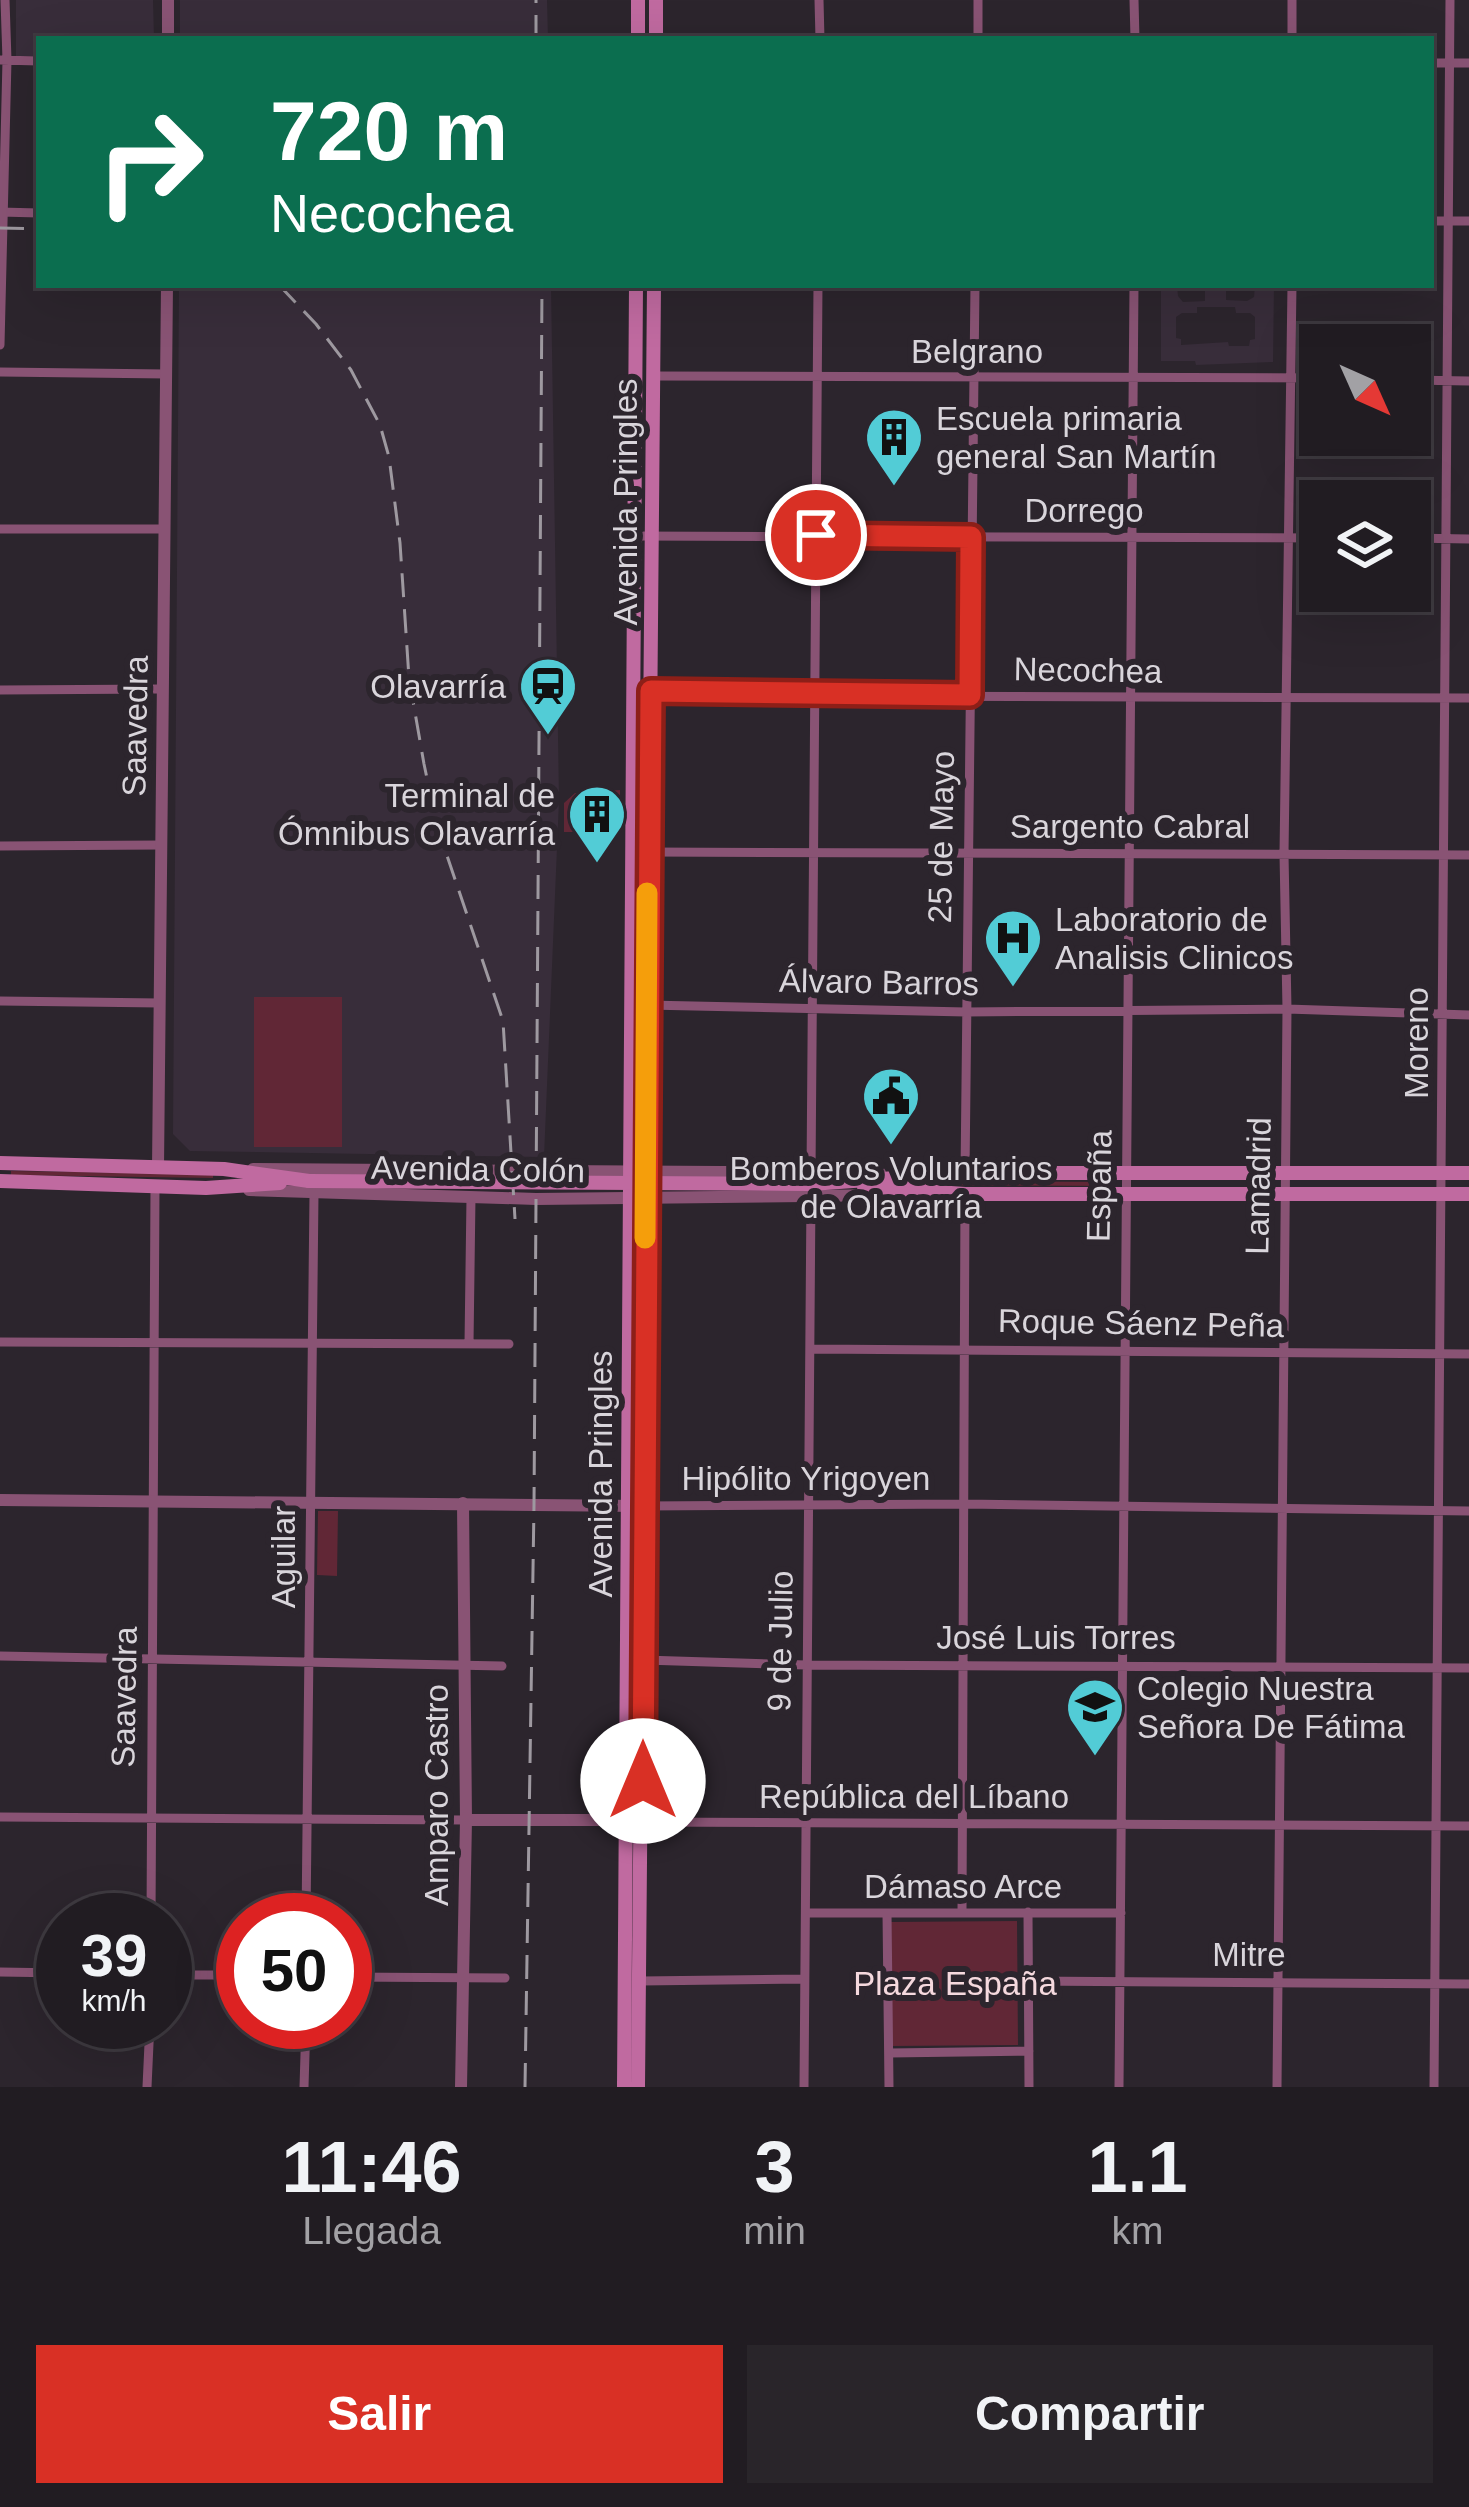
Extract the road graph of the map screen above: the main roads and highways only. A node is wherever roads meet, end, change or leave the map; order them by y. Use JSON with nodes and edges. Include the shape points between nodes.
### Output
{"nodes":[{"id":1,"x":638,"y":0,"type":"edge"},
{"id":2,"x":656,"y":0,"type":"edge"},
{"id":3,"x":638,"y":36,"type":"edge"},
{"id":4,"x":656,"y":36,"type":"edge"},
{"id":5,"x":636,"y":288,"type":"edge"},
{"id":6,"x":654,"y":288,"type":"edge"},
{"id":7,"x":0,"y":1163,"type":"edge"},
{"id":8,"x":637,"y":1172,"type":"junction"},
{"id":9,"x":1469,"y":1173,"type":"edge"},
{"id":10,"x":0,"y":1181,"type":"edge"},
{"id":11,"x":811,"y":1184,"type":"junction"},
{"id":12,"x":312,"y":1188,"type":"junction"},
{"id":13,"x":1469,"y":1194,"type":"edge"},
{"id":14,"x":635,"y":1506,"type":"junction"},
{"id":15,"x":624,"y":2087,"type":"edge"},
{"id":16,"x":638,"y":2087,"type":"edge"}],
"edges":[{"from":1,"to":3,"type":"main road"},
{"from":2,"to":4,"type":"main road"},
{"from":5,"to":8,"type":"main road","name":"Avenida Pringles"},
{"from":6,"to":8,"type":"main road","name":"Avenida Pringles","via":[[647,1005]]},
{"from":7,"to":12,"type":"main road","name":"Avenida Colón","via":[[224,1169]]},
{"from":8,"to":14,"type":"main road","name":"Avenida Pringles"},
{"from":9,"to":11,"type":"main road","name":"Avenida Colón","via":[[965,1173]]},
{"from":10,"to":12,"type":"main road","name":"Avenida Colón"},
{"from":11,"to":12,"type":"main road","name":"Avenida Colón","bridge":true},
{"from":11,"to":13,"type":"main road","name":"Avenida Colón","via":[[965,1194]]},
{"from":14,"to":15,"type":"main road","name":"Avenida Pringles"},
{"from":14,"to":16,"type":"main road","name":"Avenida Pringles","via":[[644,1660]]}]}
